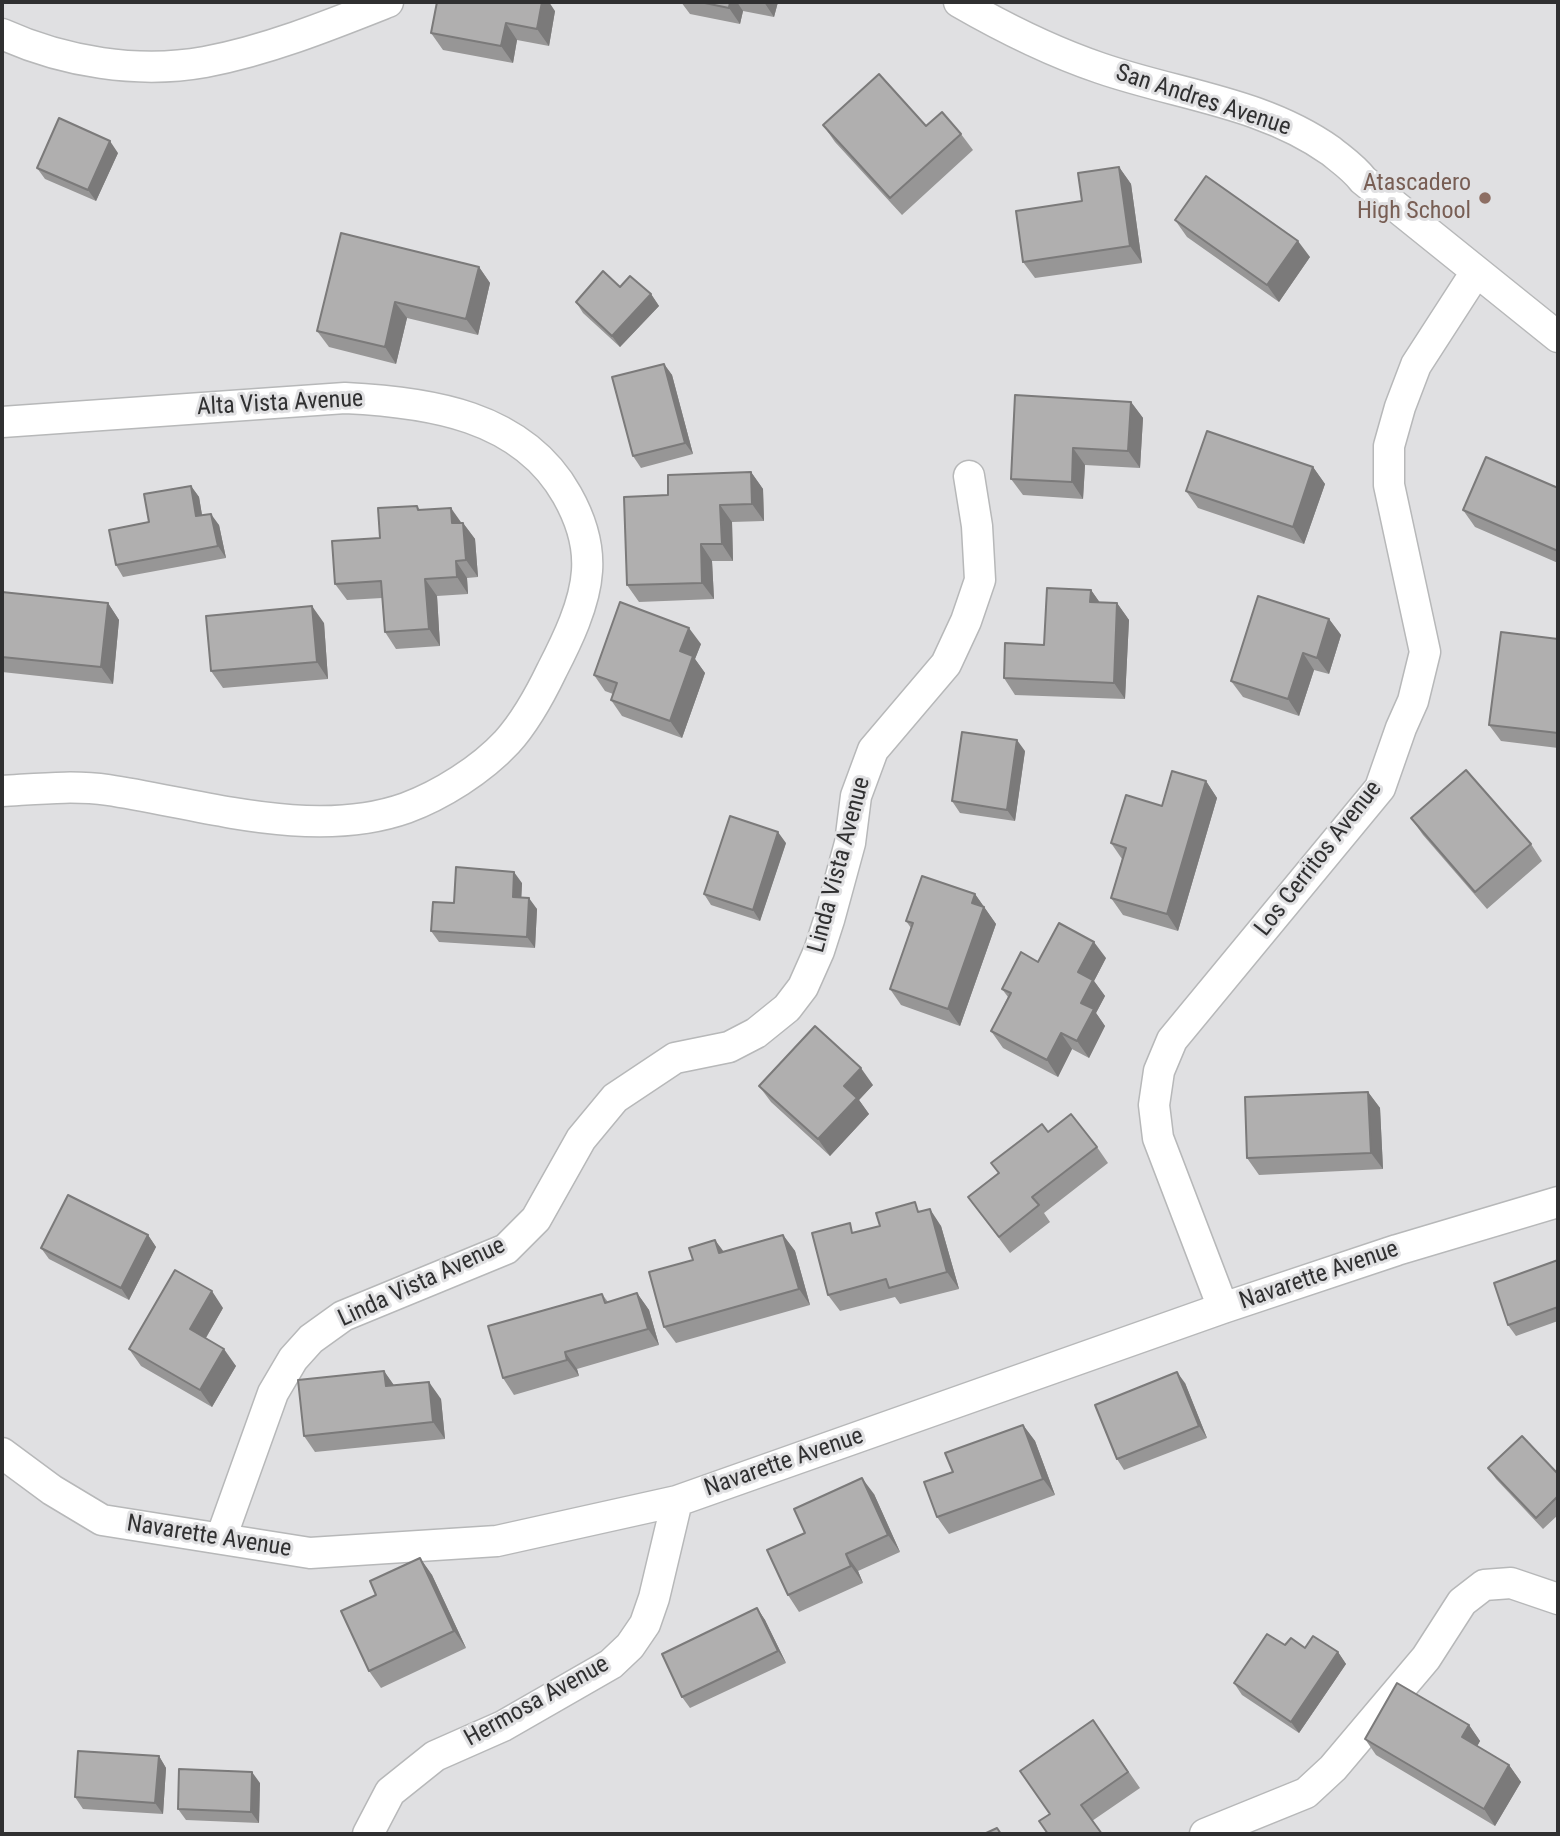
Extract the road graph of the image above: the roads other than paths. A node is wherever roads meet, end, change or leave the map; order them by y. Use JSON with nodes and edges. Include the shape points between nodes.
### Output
{"nodes":[{"id":1,"x":388,"y":2,"type":"edge"},
{"id":2,"x":959,"y":2,"type":"edge"},
{"id":3,"x":2,"y":34,"type":"edge"},
{"id":4,"x":1476,"y":272,"type":"junction"},
{"id":5,"x":1558,"y":337,"type":"edge"},
{"id":6,"x":2,"y":422,"type":"edge"},
{"id":7,"x":969,"y":476,"type":"dead end"},
{"id":8,"x":2,"y":791,"type":"edge"},
{"id":9,"x":1558,"y":1202,"type":"edge"},
{"id":10,"x":1223,"y":1308,"type":"junction"},
{"id":11,"x":2,"y":1453,"type":"edge"},
{"id":12,"x":677,"y":1501,"type":"junction"},
{"id":13,"x":221,"y":1538,"type":"junction"},
{"id":14,"x":1558,"y":1599,"type":"edge"},
{"id":15,"x":368,"y":1834,"type":"edge"},
{"id":16,"x":1205,"y":1834,"type":"edge"}],
"edges":[{"from":1,"to":3,"type":"street","via":[[260,47],[175,65],[96,62],[54,54]]},
{"from":2,"to":4,"type":"street","name":"San Andres Avenue","via":[[1025,37],[1100,68],[1265,115],[1308,135]]},
{"from":4,"to":5,"type":"street","name":"San Andres Avenue"},
{"from":4,"to":10,"type":"street","name":"Los Cerritos Avenue","via":[[1416,365],[1389,446],[1389,485],[1425,652],[1413,701],[1380,788],[1172,1040],[1159,1071],[1154,1105],[1158,1138]]},
{"from":6,"to":8,"type":"street","name":"Alta Vista Avenue","via":[[345,398],[463,414],[521,442],[550,471],[577,513],[585,538],[587,571],[581,604],[556,664],[507,742],[470,773],[406,808],[339,820],[279,821],[106,790]]},
{"from":7,"to":13,"type":"street","name":"Linda Vista Avenue","via":[[980,580],[946,664],[873,751],[856,796],[850,843],[820,951],[803,987],[787,1008],[756,1033],[729,1047],[675,1058],[615,1098],[580,1139],[536,1219],[506,1249],[343,1316],[310,1339],[273,1393]]},
{"from":9,"to":10,"type":"street","name":"Navarette Avenue"},
{"from":10,"to":12,"type":"street","name":"Navarette Avenue"},
{"from":11,"to":13,"type":"street","name":"Navarette Avenue","via":[[102,1520]]},
{"from":12,"to":13,"type":"street","name":"Navarette Avenue","via":[[497,1541],[310,1552]]},
{"from":12,"to":15,"type":"street","name":"Hermosa Avenue","via":[[645,1624],[630,1646],[611,1664],[503,1726],[435,1756],[390,1792]]},
{"from":14,"to":16,"type":"street","via":[[1511,1583],[1484,1585],[1462,1602],[1426,1658],[1333,1768],[1306,1793]]}]}
